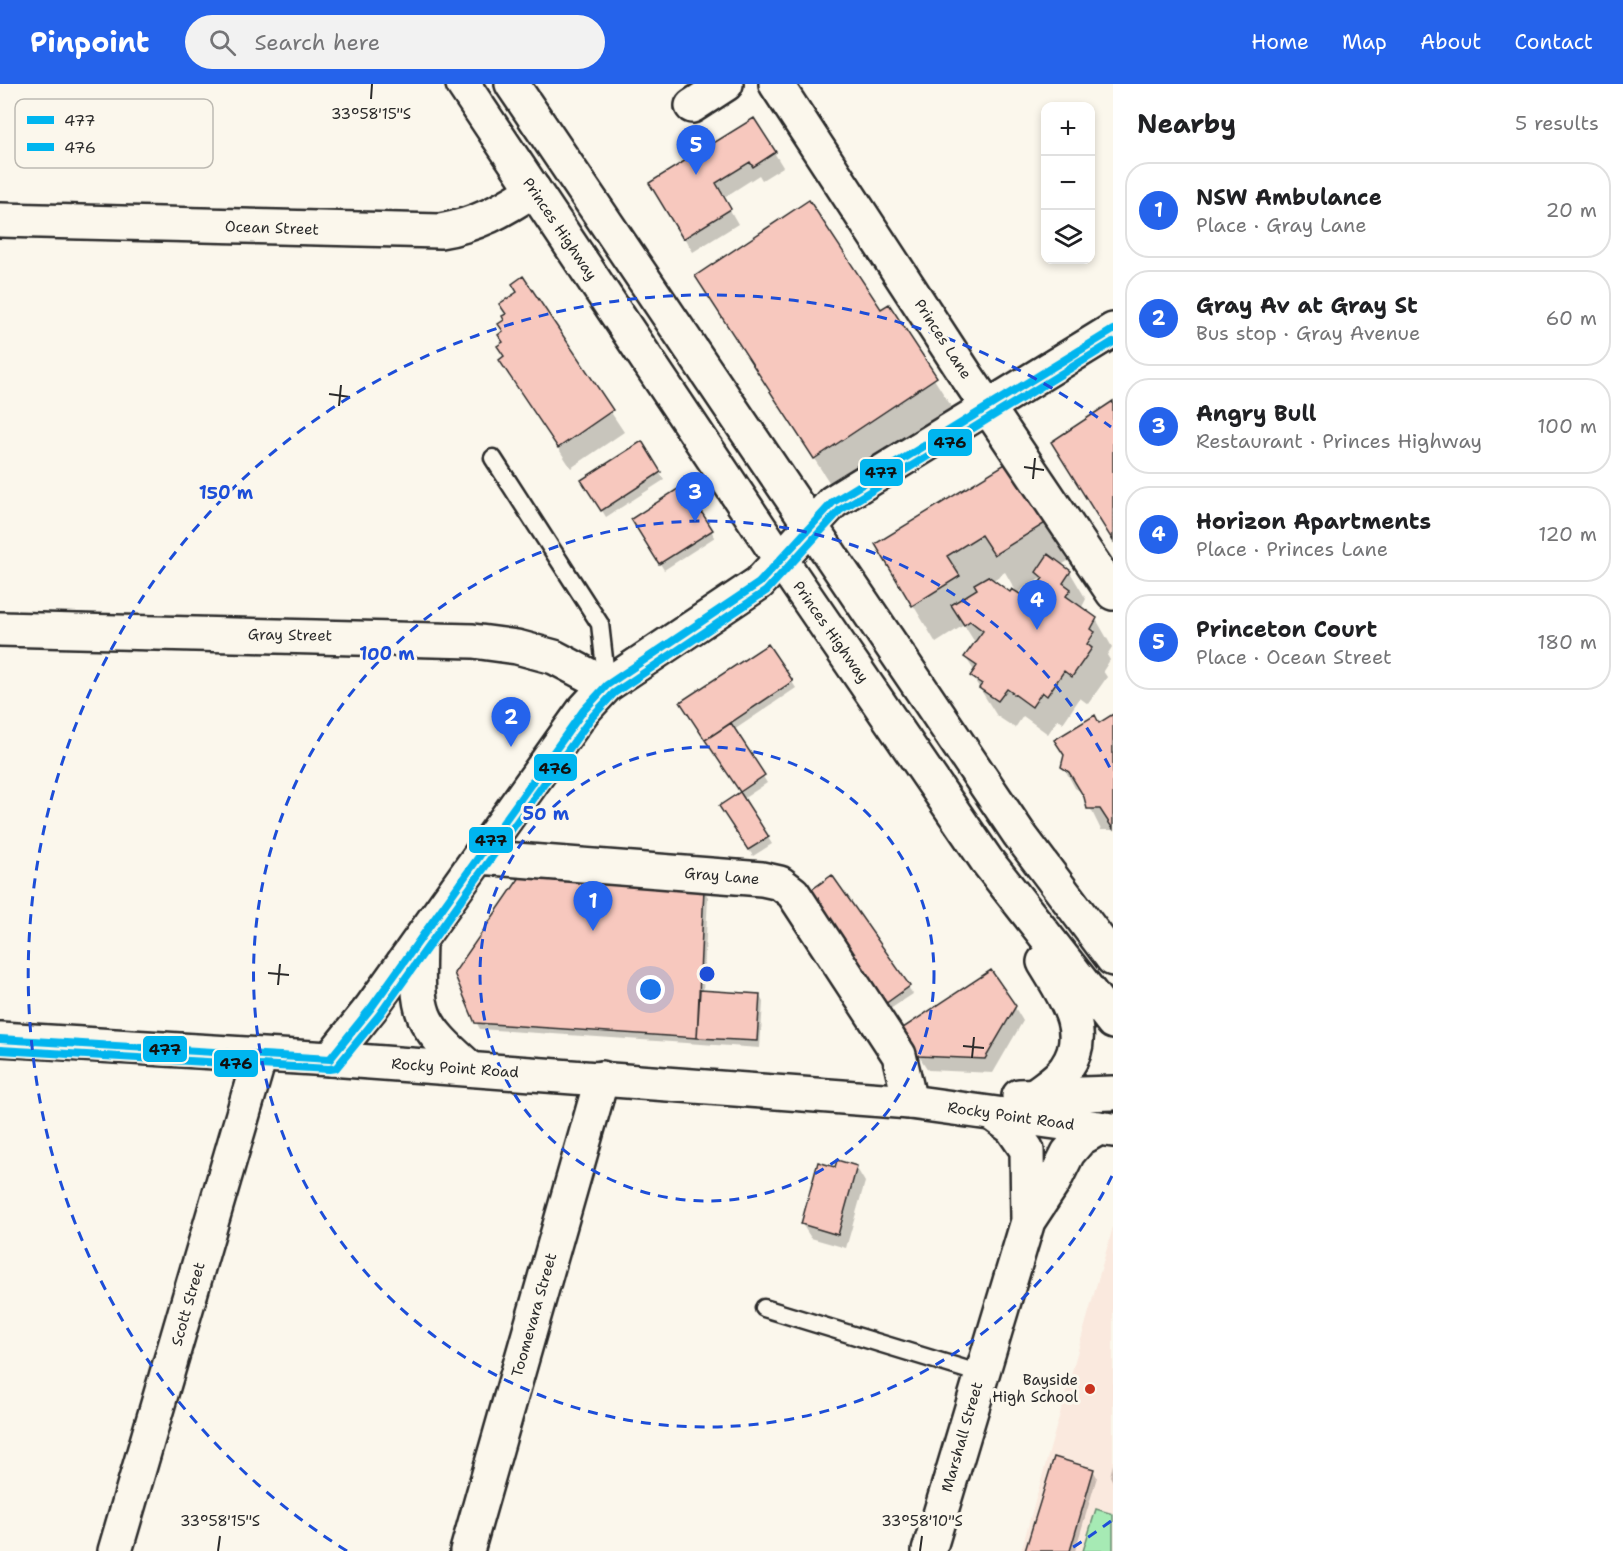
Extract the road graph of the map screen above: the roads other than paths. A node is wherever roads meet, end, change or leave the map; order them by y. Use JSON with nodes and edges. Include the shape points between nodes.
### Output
{"nodes":[{"id":1,"x":463,"y":84,"type":"edge"},
{"id":2,"x":512,"y":84,"type":"edge"},
{"id":3,"x":726,"y":84,"type":"edge"},
{"id":4,"x":776,"y":84,"type":"edge"},
{"id":5,"x":692,"y":106,"type":"dead end"},
{"id":6,"x":534,"y":190,"type":"junction"},
{"id":7,"x":0,"y":220,"type":"edge"},
{"id":8,"x":1113,"y":330,"type":"edge"},
{"id":9,"x":989,"y":408,"type":"junction"},
{"id":10,"x":493,"y":458,"type":"dead end"},
{"id":11,"x":810,"y":526,"type":"junction"},
{"id":12,"x":780,"y":560,"type":"junction"},
{"id":13,"x":1113,"y":593,"type":"edge"},
{"id":14,"x":0,"y":629,"type":"edge"},
{"id":15,"x":607,"y":685,"type":"junction"},
{"id":16,"x":479,"y":857,"type":"junction"},
{"id":17,"x":987,"y":861,"type":"junction"},
{"id":18,"x":419,"y":942,"type":"junction"},
{"id":19,"x":1113,"y":959,"type":"edge"},
{"id":20,"x":1113,"y":1022,"type":"edge"},
{"id":21,"x":0,"y":1039,"type":"edge"},
{"id":22,"x":260,"y":1056,"type":"junction"},
{"id":23,"x":330,"y":1059,"type":"junction"},
{"id":24,"x":471,"y":1069,"type":"junction"},
{"id":25,"x":602,"y":1078,"type":"junction"},
{"id":26,"x":1113,"y":1093,"type":"edge"},
{"id":27,"x":1035,"y":1095,"type":"junction"},
{"id":28,"x":910,"y":1101,"type":"junction"},
{"id":29,"x":993,"y":1114,"type":"junction"},
{"id":30,"x":1106,"y":1129,"type":"edge"},
{"id":31,"x":1029,"y":1221,"type":"junction"},
{"id":32,"x":764,"y":1308,"type":"dead end"},
{"id":33,"x":981,"y":1374,"type":"junction"},
{"id":34,"x":115,"y":1551,"type":"edge"},
{"id":35,"x":467,"y":1551,"type":"edge"},
{"id":36,"x":929,"y":1551,"type":"edge"}],
"edges":[{"from":1,"to":6,"type":"main road","name":"Princes Highway"},
{"from":2,"to":11,"type":"main road"},
{"from":3,"to":5,"type":"main road"},
{"from":4,"to":9,"type":"main road","name":"Princes Lane"},
{"from":6,"to":7,"type":"main road","name":"Ocean Street","via":[[488,219],[441,231]]},
{"from":6,"to":12,"type":"main road","name":"Princes Highway"},
{"from":8,"to":9,"type":"main road"},
{"from":9,"to":11,"type":"main road","via":[[833,502]]},
{"from":9,"to":13,"type":"main road","name":"Princes Lane"},
{"from":10,"to":15,"type":"lane","via":[[600,624]]},
{"from":11,"to":12,"type":"main road"},
{"from":11,"to":19,"type":"main road","via":[[1019,834]]},
{"from":12,"to":15,"type":"main road","via":[[759,583]]},
{"from":12,"to":17,"type":"main road","name":"Princes Highway"},
{"from":14,"to":15,"type":"main road","name":"Gray Street","via":[[473,641],[554,657]]},
{"from":15,"to":16,"type":"main road","via":[[583,711]]},
{"from":16,"to":18,"type":"main road"},
{"from":16,"to":28,"type":"main road","name":"Gray Lane","via":[[780,883],[792,893],[899,1055]]},
{"from":17,"to":20,"type":"main road","name":"Princes Highway"},
{"from":17,"to":27,"type":"main road","via":[[1075,1020],[1077,1039],[1070,1062]]},
{"from":18,"to":23,"type":"main road"},
{"from":18,"to":24,"type":"main road","via":[[417,993],[424,1018],[438,1040]]},
{"from":21,"to":22,"type":"main road","name":"Rocky Point Road"},
{"from":22,"to":23,"type":"main road","name":"Rocky Point Road"},
{"from":22,"to":34,"type":"main road","name":"Scott Street"},
{"from":23,"to":24,"type":"main road","name":"Rocky Point Road"},
{"from":24,"to":25,"type":"main road","name":"Rocky Point Road"},
{"from":25,"to":28,"type":"main road","name":"Rocky Point Road"},
{"from":25,"to":35,"type":"main road","name":"Toomevara Street"},
{"from":26,"to":27,"type":"main road","name":"Rocky Point Road"},
{"from":27,"to":28,"type":"main road","name":"Rocky Point Road"},
{"from":28,"to":29,"type":"main road","name":"Rocky Point Road"},
{"from":29,"to":30,"type":"main road","name":"Rocky Point Road"},
{"from":29,"to":31,"type":"main road","name":"Marshall Street","via":[[1012,1128],[1027,1150]]},
{"from":30,"to":31,"type":"main road","name":"Marshall Street","via":[[1080,1139],[1068,1153]]},
{"from":31,"to":33,"type":"main road","name":"Marshall Street"},
{"from":32,"to":33,"type":"lane"},
{"from":33,"to":36,"type":"main road","name":"Marshall Street"}]}
